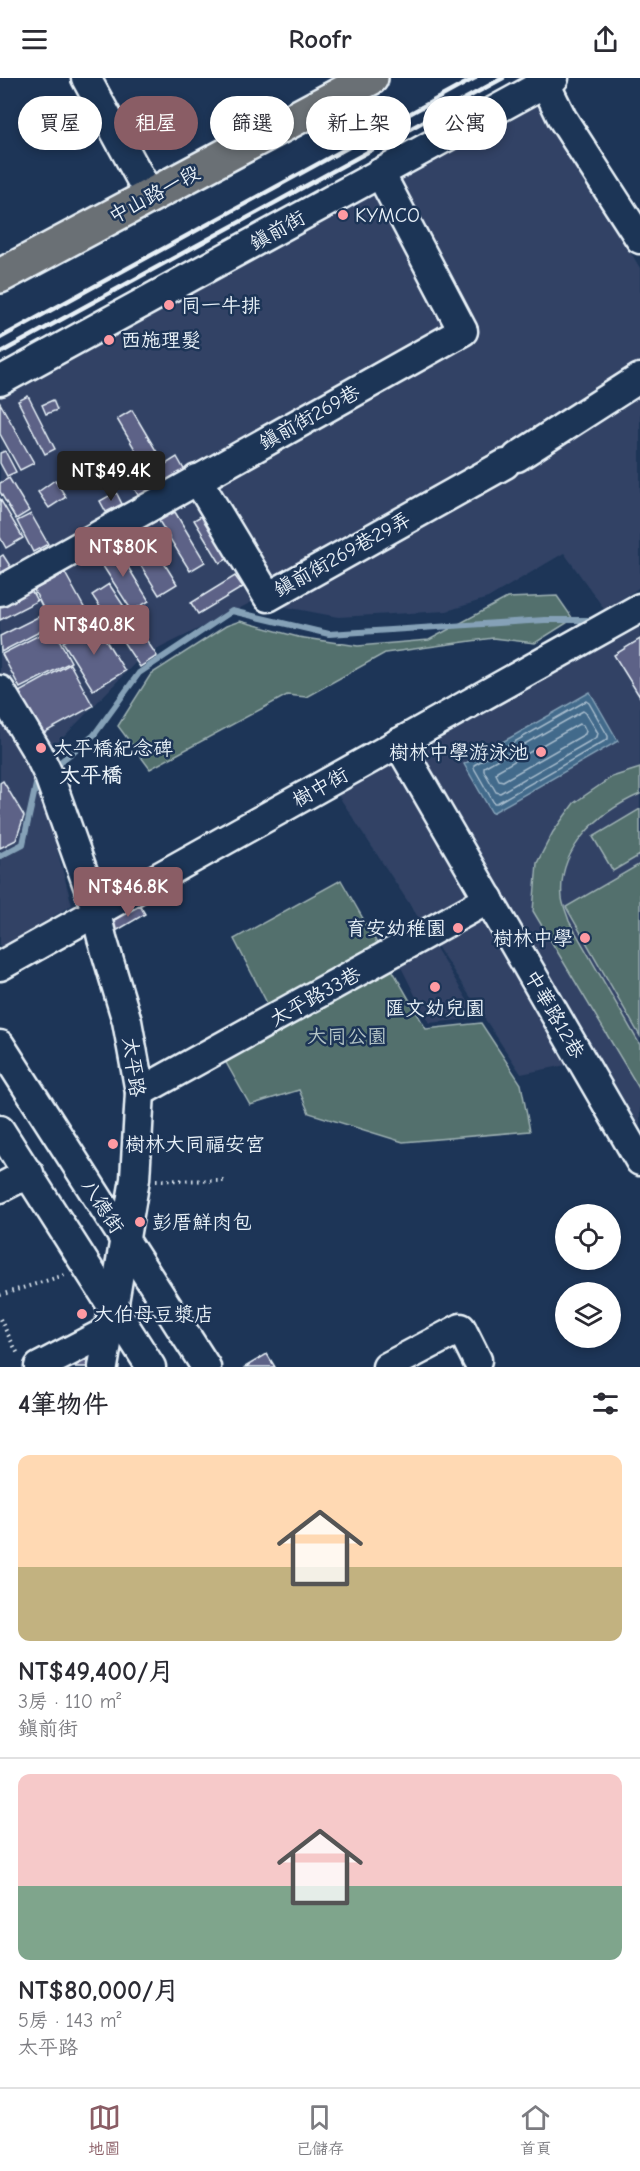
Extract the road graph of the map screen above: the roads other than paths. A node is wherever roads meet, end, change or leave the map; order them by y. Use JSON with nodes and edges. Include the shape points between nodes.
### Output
{"nodes":[{"id":1,"x":86,"y":78,"type":"edge"},
{"id":2,"x":371,"y":78,"type":"edge"},
{"id":3,"x":549,"y":80,"type":"edge"},
{"id":4,"x":380,"y":173,"type":"junction"},
{"id":5,"x":150,"y":196,"type":"junction"},
{"id":6,"x":640,"y":239,"type":"edge"},
{"id":7,"x":0,"y":276,"type":"edge"},
{"id":8,"x":640,"y":378,"type":"edge"},
{"id":9,"x":0,"y":381,"type":"edge"},
{"id":10,"x":196,"y":479,"type":"junction"},
{"id":11,"x":0,"y":591,"type":"edge"},
{"id":12,"x":640,"y":608,"type":"edge"},
{"id":13,"x":0,"y":690,"type":"edge"},
{"id":14,"x":398,"y":743,"type":"junction"},
{"id":15,"x":489,"y":899,"type":"junction"},
{"id":16,"x":95,"y":913,"type":"junction"},
{"id":17,"x":0,"y":966,"type":"edge"},
{"id":18,"x":0,"y":1045,"type":"edge"},
{"id":19,"x":140,"y":1092,"type":"junction"},
{"id":20,"x":0,"y":1130,"type":"edge"},
{"id":21,"x":640,"y":1161,"type":"edge"},
{"id":22,"x":28,"y":1173,"type":"junction"},
{"id":23,"x":0,"y":1188,"type":"edge"},
{"id":24,"x":123,"y":1238,"type":"junction"},
{"id":25,"x":111,"y":1320,"type":"junction"},
{"id":26,"x":477,"y":1360,"type":"dead end"},
{"id":27,"x":29,"y":1362,"type":"edge"},
{"id":28,"x":103,"y":1367,"type":"edge"},
{"id":29,"x":151,"y":1367,"type":"edge"},
{"id":30,"x":207,"y":1367,"type":"edge"},
{"id":31,"x":387,"y":1367,"type":"edge"}],
"edges":[{"from":1,"to":5,"type":"street"},
{"from":2,"to":5,"type":"main road","name":"中山路一段"},
{"from":3,"to":4,"type":"street","name":"鎮前街"},
{"from":3,"to":6,"type":"street","via":[[562,118]]},
{"from":4,"to":9,"type":"street","name":"鎮前街"},
{"from":4,"to":10,"type":"street","name":"鎮前街269巷","via":[[463,331]]},
{"from":5,"to":7,"type":"main road","name":"中山路一段"},
{"from":8,"to":10,"type":"street","name":"鎮前街269巷29弄","via":[[511,461],[268,597]]},
{"from":10,"to":11,"type":"street","name":"鎮前街269巷"},
{"from":12,"to":14,"type":"street","name":"樹中街"},
{"from":13,"to":16,"type":"street","name":"太平路","via":[[44,765]]},
{"from":14,"to":15,"type":"street","name":"中華路12巷"},
{"from":14,"to":16,"type":"street","name":"樹中街"},
{"from":15,"to":19,"type":"street","name":"太平路33巷"},
{"from":15,"to":21,"type":"street","name":"中華路12巷"},
{"from":16,"to":17,"type":"street","name":"樹中街"},
{"from":16,"to":19,"type":"street","name":"太平路","via":[[127,1021]]},
{"from":18,"to":24,"type":"street","name":"八德街"},
{"from":19,"to":24,"type":"street","name":"太平路","via":[[135,1179]]},
{"from":20,"to":22,"type":"street"},
{"from":22,"to":23,"type":"street"},
{"from":22,"to":25,"type":"street","via":[[88,1270]]},
{"from":24,"to":25,"type":"street","name":"太平路"},
{"from":24,"to":30,"type":"street","name":"八德街"},
{"from":25,"to":27,"type":"street"},
{"from":25,"to":28,"type":"street","name":"太平路"},
{"from":25,"to":29,"type":"street"},
{"from":26,"to":31,"type":"street","via":[[461,1328]]}]}
